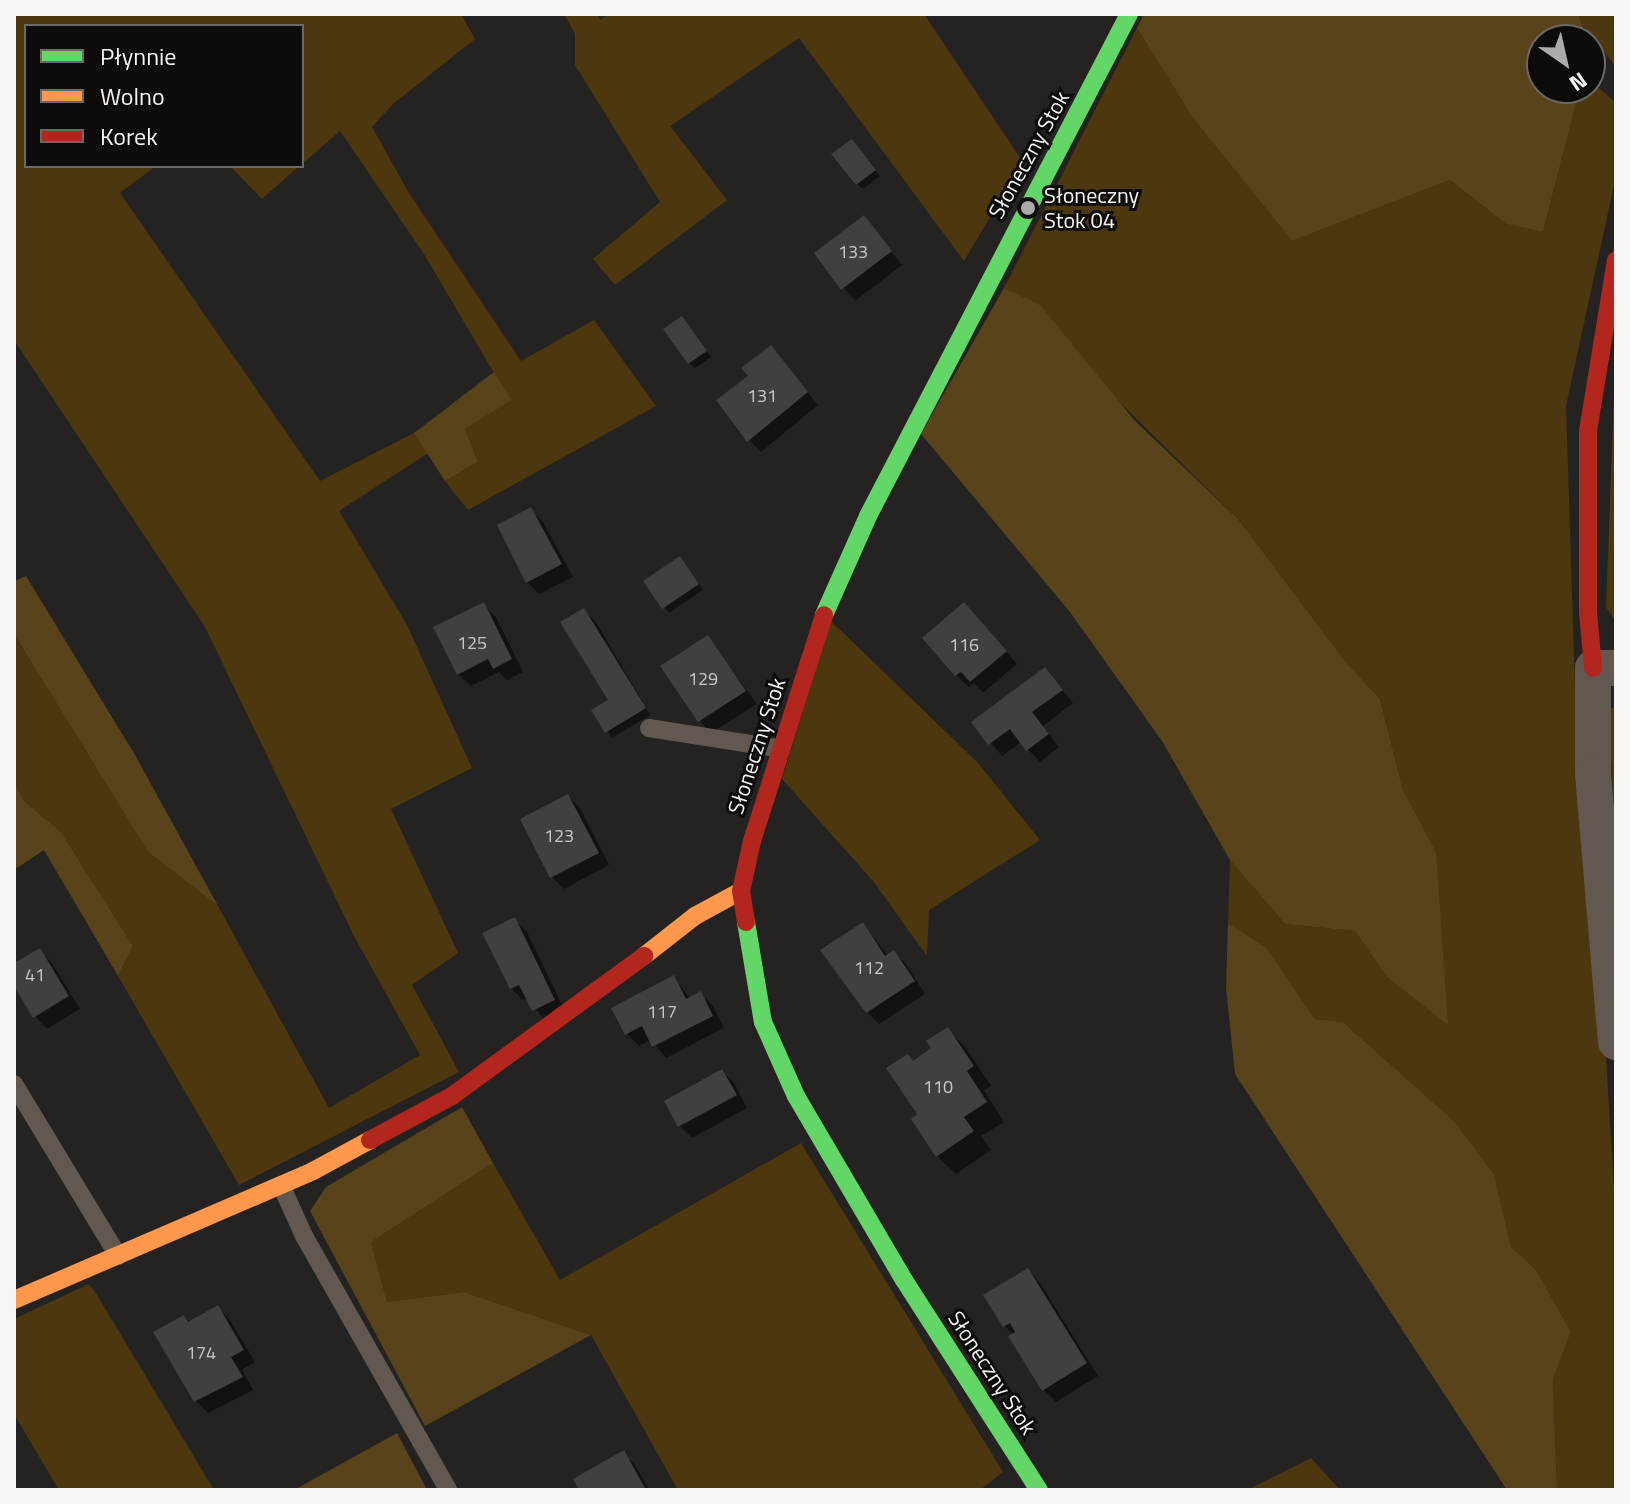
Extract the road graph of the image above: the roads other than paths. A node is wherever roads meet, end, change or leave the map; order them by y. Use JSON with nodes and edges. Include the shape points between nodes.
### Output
{"nodes":[{"id":1,"x":1129,"y":14,"type":"edge"},
{"id":2,"x":1616,"y":260,"type":"edge"},
{"id":3,"x":1604,"y":668,"type":"edge"},
{"id":4,"x":649,"y":728,"type":"dead end"},
{"id":5,"x":781,"y":749,"type":"junction"},
{"id":6,"x":741,"y":891,"type":"junction"},
{"id":7,"x":1616,"y":1042,"type":"edge"},
{"id":8,"x":14,"y":1084,"type":"edge"},
{"id":9,"x":281,"y":1185,"type":"junction"},
{"id":10,"x":118,"y":1256,"type":"junction"},
{"id":11,"x":14,"y":1300,"type":"edge"},
{"id":12,"x":448,"y":1490,"type":"edge"},
{"id":13,"x":1039,"y":1490,"type":"edge"}],
"edges":[{"from":1,"to":5,"type":"street","name":"Słoneczny Stok","via":[[868,516],[824,615]]},
{"from":2,"to":3,"type":"street","via":[[1588,431],[1588,612]]},
{"from":3,"to":7,"type":"street","via":[[1593,774]]},
{"from":4,"to":5,"type":"lane"},
{"from":5,"to":6,"type":"street","name":"Słoneczny Stok"},
{"from":6,"to":9,"type":"street","via":[[695,916],[452,1096]]},
{"from":6,"to":13,"type":"street","name":"Słoneczny Stok","via":[[763,1022],[796,1096],[904,1280]]},
{"from":8,"to":10,"type":"lane"},
{"from":9,"to":10,"type":"street"},
{"from":9,"to":12,"type":"lane","via":[[304,1236]]},
{"from":10,"to":11,"type":"street"}]}
